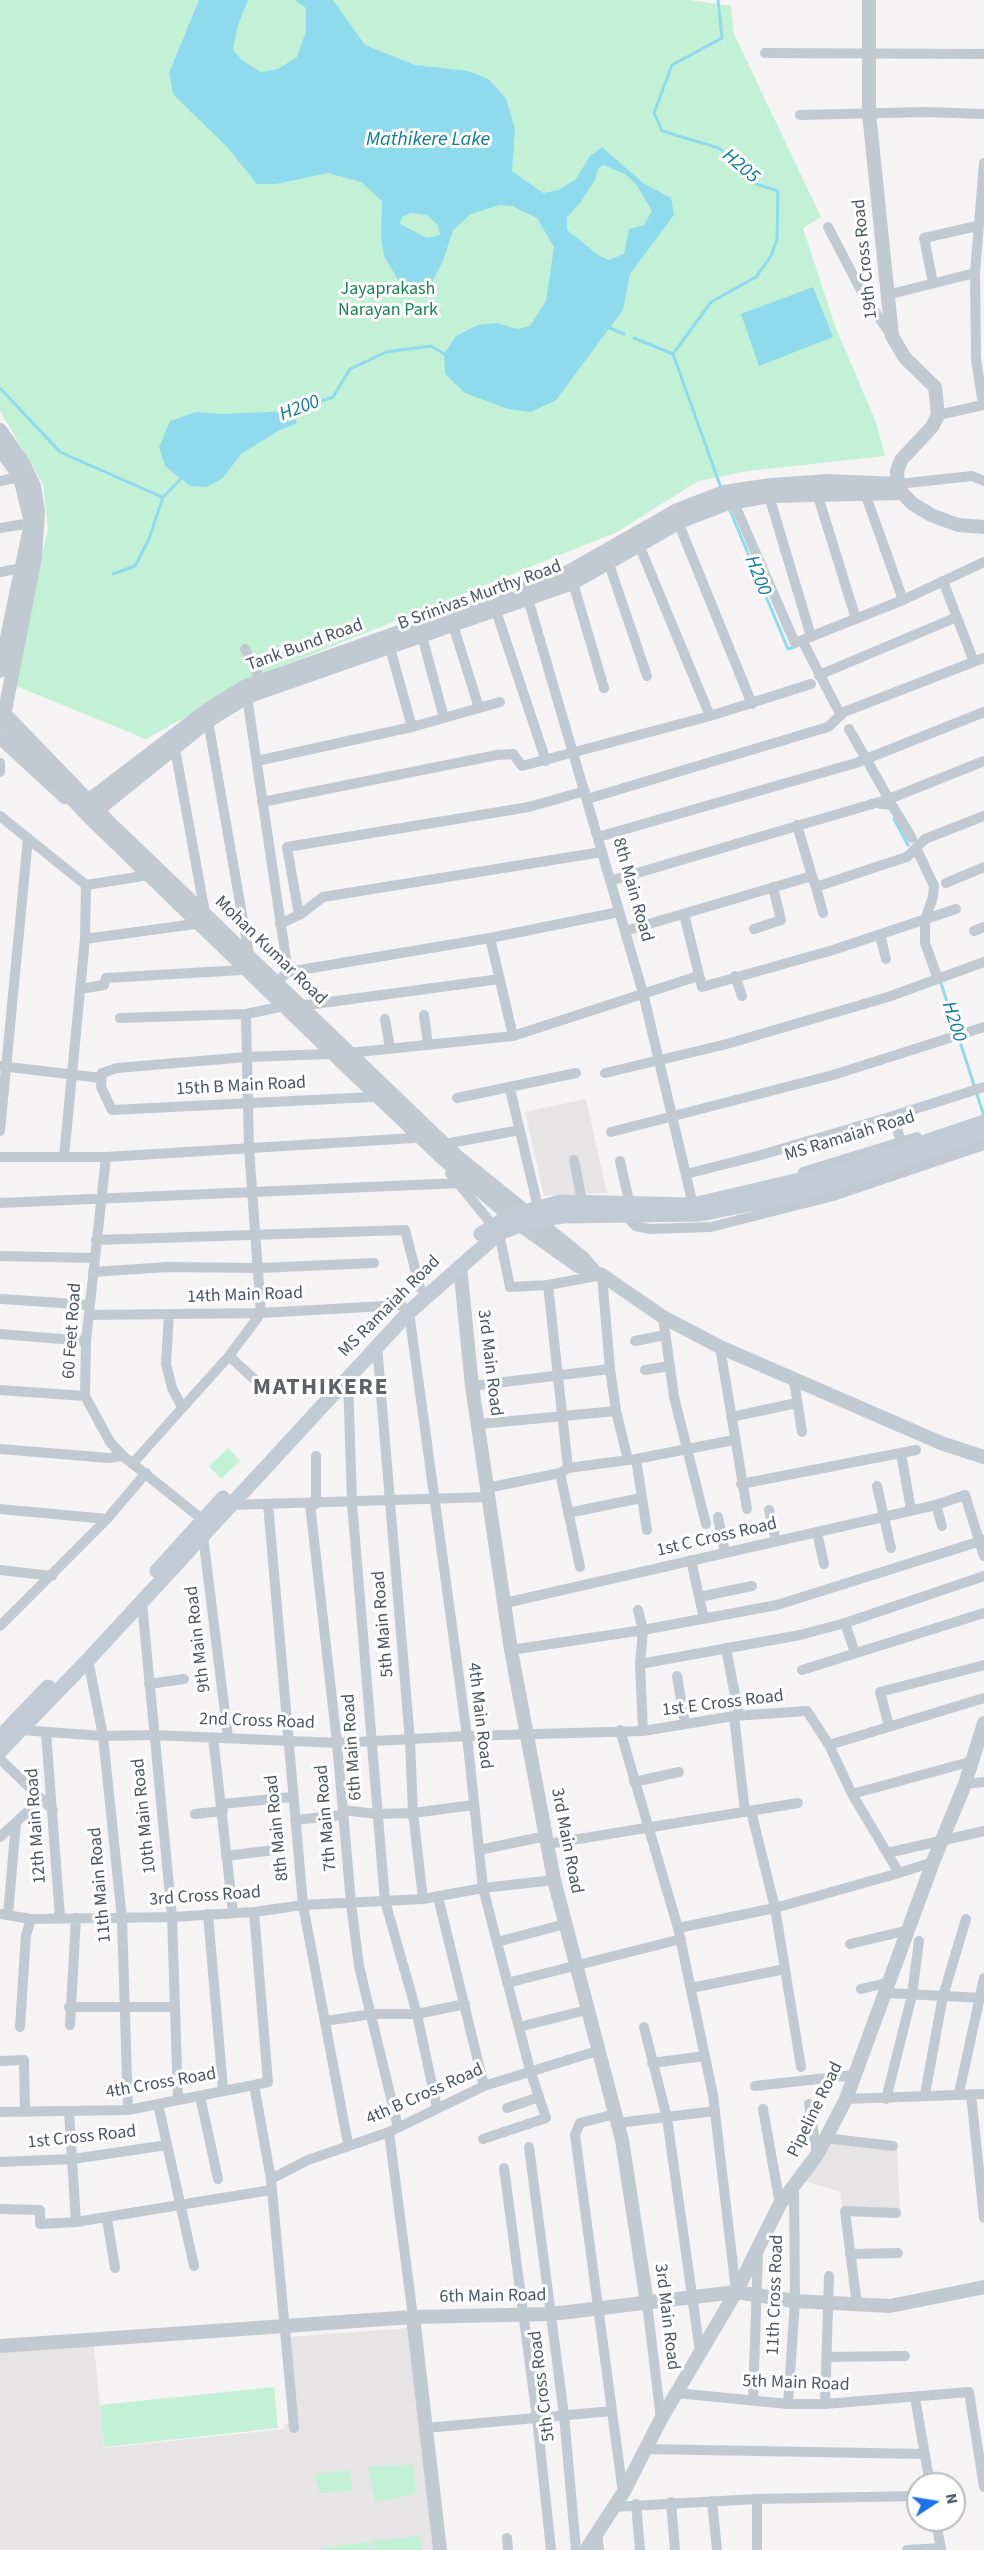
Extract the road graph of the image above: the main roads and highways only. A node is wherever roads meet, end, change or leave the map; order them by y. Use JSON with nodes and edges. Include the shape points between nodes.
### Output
{"nodes":[{"id":1,"x":984,"y":1122,"type":"edge"},
{"id":2,"x":984,"y":1133,"type":"edge"},
{"id":3,"x":843,"y":1175,"type":"junction"},
{"id":4,"x":626,"y":1208,"type":"junction"},
{"id":5,"x":528,"y":1216,"type":"junction"},
{"id":6,"x":496,"y":1229,"type":"junction"},
{"id":7,"x":405,"y":1308,"type":"junction"},
{"id":8,"x":206,"y":1528,"type":"junction"},
{"id":9,"x":0,"y":1737,"type":"edge"},
{"id":10,"x":0,"y":1751,"type":"edge"}],
"edges":[{"from":1,"to":3,"type":"main road","bridge":true},
{"from":2,"to":3,"type":"main road","bridge":true},
{"from":3,"to":4,"type":"main road","name":"MS Ramaiah Road","via":[[693,1205]]},
{"from":3,"to":4,"type":"main road","name":"MS Ramaiah Road","via":[[777,1199],[700,1214]]},
{"from":4,"to":5,"type":"main road","name":"MS Ramaiah Road"},
{"from":4,"to":5,"type":"main road","name":"MS Ramaiah Road","via":[[582,1201]]},
{"from":5,"to":6,"type":"main road","name":"MS Ramaiah Road"},
{"from":6,"to":7,"type":"main road","name":"MS Ramaiah Road","via":[[460,1266]]},
{"from":6,"to":7,"type":"main road","name":"MS Ramaiah Road","via":[[420,1288]]},
{"from":7,"to":8,"type":"main road","name":"MS Ramaiah Road"},
{"from":7,"to":8,"type":"main road","name":"MS Ramaiah Road","via":[[377,1346]]},
{"from":8,"to":9,"type":"main road","name":"MS Ramaiah Road"},
{"from":8,"to":10,"type":"main road","name":"MS Ramaiah Road","via":[[141,1603]]}]}
